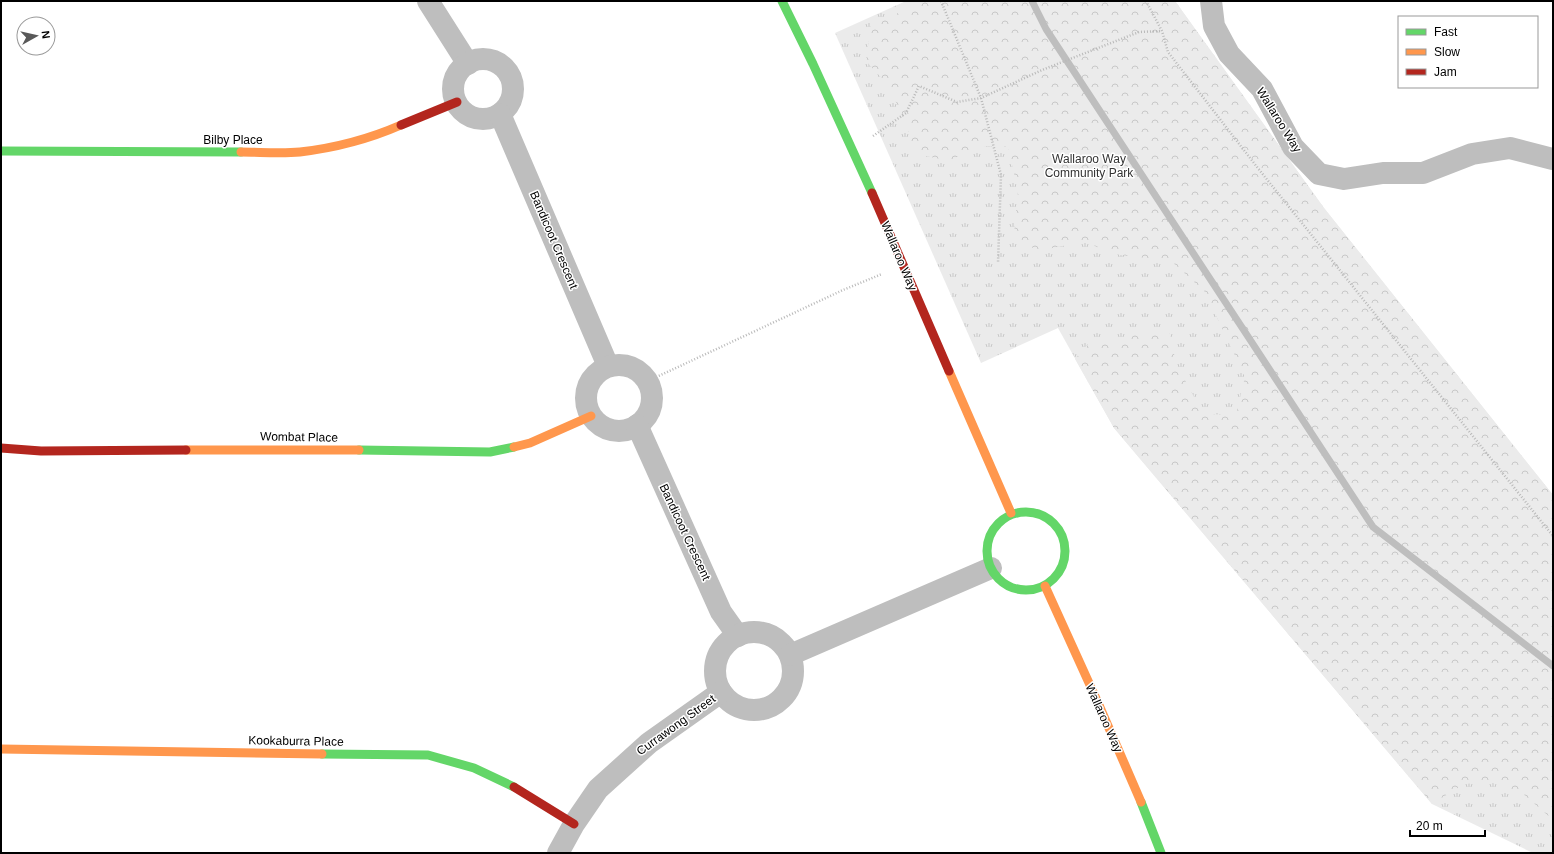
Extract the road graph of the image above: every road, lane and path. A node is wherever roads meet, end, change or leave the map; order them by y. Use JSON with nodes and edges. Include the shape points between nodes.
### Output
{"nodes":[{"id":1,"x":428,"y":1,"type":"edge"},
{"id":2,"x":782,"y":1,"type":"edge"},
{"id":3,"x":941,"y":1,"type":"edge"},
{"id":4,"x":1146,"y":1,"type":"edge"},
{"id":5,"x":1211,"y":1,"type":"edge"},
{"id":6,"x":1162,"y":30,"type":"junction"},
{"id":7,"x":468,"y":64,"type":"junction"},
{"id":8,"x":981,"y":98,"type":"junction"},
{"id":9,"x":456,"y":102,"type":"junction"},
{"id":10,"x":500,"y":114,"type":"junction"},
{"id":11,"x":853,"y":150,"type":"junction"},
{"id":12,"x":1,"y":151,"type":"edge"},
{"id":13,"x":1553,"y":159,"type":"edge"},
{"id":14,"x":998,"y":263,"type":"dead end"},
{"id":15,"x":903,"y":266,"type":"junction"},
{"id":16,"x":608,"y":366,"type":"junction"},
{"id":17,"x":648,"y":381,"type":"junction"},
{"id":18,"x":591,"y":416,"type":"junction"},
{"id":19,"x":637,"y":425,"type":"junction"},
{"id":20,"x":1,"y":448,"type":"edge"},
{"id":21,"x":1011,"y":513,"type":"junction"},
{"id":22,"x":1553,"y":536,"type":"edge"},
{"id":23,"x":991,"y":568,"type":"junction"},
{"id":24,"x":1044,"y":586,"type":"junction"},
{"id":25,"x":738,"y":636,"type":"junction"},
{"id":26,"x":790,"y":655,"type":"junction"},
{"id":27,"x":721,"y":692,"type":"junction"},
{"id":28,"x":1,"y":749,"type":"edge"},
{"id":29,"x":574,"y":824,"type":"junction"},
{"id":30,"x":558,"y":853,"type":"edge"},
{"id":31,"x":1161,"y":853,"type":"edge"}],
"edges":[{"from":1,"to":7,"type":"street"},
{"from":2,"to":11,"type":"street","name":"Wallaroo Way"},
{"from":3,"to":8,"type":"path"},
{"from":4,"to":6,"type":"path"},
{"from":5,"to":13,"type":"street","name":"Wallaroo Way","via":[[1214,26],[1229,54],[1262,89],[1294,147],[1319,174],[1344,179],[1383,173],[1423,174],[1472,154],[1510,148]]},
{"from":6,"to":8,"type":"path","via":[[1139,32],[1042,70]]},
{"from":6,"to":22,"type":"path","via":[[1168,52],[1262,174]]},
{"from":7,"to":9,"type":"street","via":[[461,69],[454,85]]},
{"from":7,"to":10,"type":"street","via":[[487,59],[497,62],[511,78],[512,98]]},
{"from":8,"to":11,"type":"path","via":[[957,102],[919,86],[906,113]]},
{"from":8,"to":14,"type":"path","via":[[1001,175]]},
{"from":9,"to":10,"type":"street","via":[[462,110],[480,119]]},
{"from":9,"to":12,"type":"street","name":"Bilby Place","via":[[385,132],[331,147],[298,152]]},
{"from":10,"to":16,"type":"street","name":"Bandicoot Crescent"},
{"from":11,"to":15,"type":"street","name":"Wallaroo Way"},
{"from":15,"to":17,"type":"path","via":[[843,290]]},
{"from":15,"to":21,"type":"street","name":"Wallaroo Way"},
{"from":16,"to":17,"type":"street","via":[[619,364],[631,367]]},
{"from":16,"to":18,"type":"street","via":[[592,378],[588,387],[587,407]]},
{"from":17,"to":19,"type":"street","via":[[652,403],[648,414]]},
{"from":18,"to":19,"type":"street","via":[[609,430],[620,432]]},
{"from":18,"to":20,"type":"street","name":"Wombat Place","via":[[530,443],[490,452],[265,449],[41,451]]},
{"from":19,"to":25,"type":"street","name":"Bandicoot Crescent","via":[[721,612]]},
{"from":21,"to":23,"type":"street","via":[[992,531],[987,544]]},
{"from":21,"to":24,"type":"street","via":[[1036,512],[1057,525],[1063,536],[1064,560],[1059,572]]},
{"from":23,"to":24,"type":"street","via":[[999,580],[1019,590]]},
{"from":23,"to":26,"type":"street"},
{"from":24,"to":31,"type":"street","name":"Wallaroo Way","via":[[1099,705]]},
{"from":25,"to":26,"type":"street","via":[[750,632],[774,637]]},
{"from":25,"to":27,"type":"street","via":[[728,643],[720,654],[716,666],[716,680]]},
{"from":26,"to":27,"type":"street","via":[[792,681],[787,693],[772,706],[754,711],[741,708],[730,702]]},
{"from":27,"to":29,"type":"street","name":"Currawong Street","via":[[649,743],[598,788]]},
{"from":28,"to":29,"type":"street","name":"Kookaburra Place","via":[[428,755],[474,768],[515,788]]},
{"from":29,"to":30,"type":"street","name":"Currawong Street"}]}
